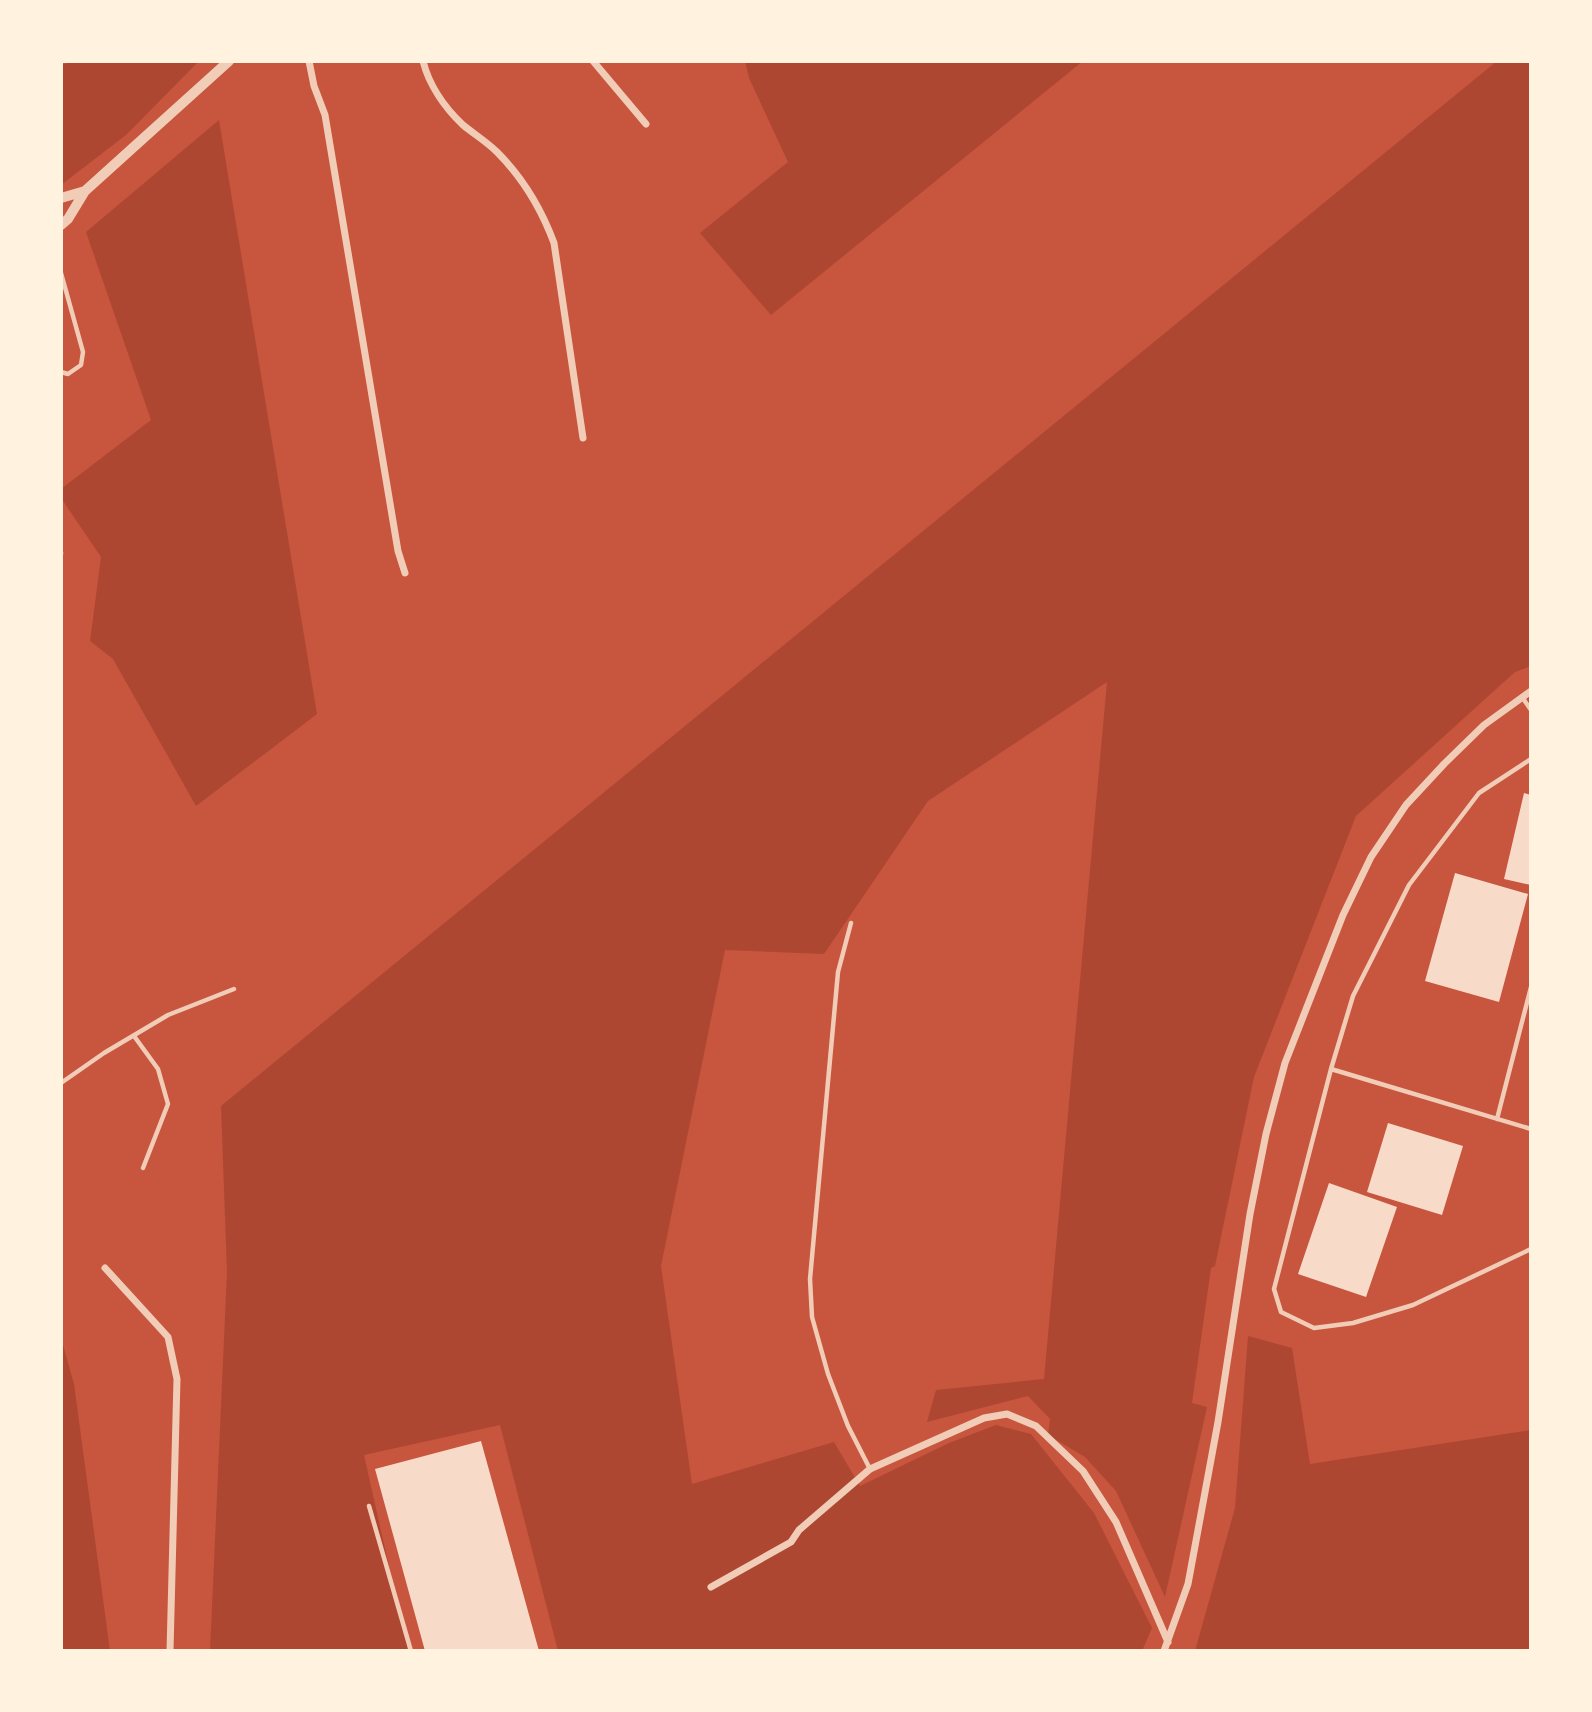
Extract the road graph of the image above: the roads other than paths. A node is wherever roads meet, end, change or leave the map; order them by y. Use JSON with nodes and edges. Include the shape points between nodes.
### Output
{"nodes":[{"id":1,"x":229,"y":61,"type":"edge"},
{"id":2,"x":309,"y":61,"type":"edge"},
{"id":3,"x":423,"y":61,"type":"edge"},
{"id":4,"x":593,"y":61,"type":"edge"},
{"id":5,"x":646,"y":124,"type":"dead end"},
{"id":6,"x":85,"y":191,"type":"junction"},
{"id":7,"x":61,"y":198,"type":"edge"},
{"id":8,"x":61,"y":225,"type":"edge"},
{"id":9,"x":61,"y":273,"type":"edge"},
{"id":10,"x":61,"y":372,"type":"edge"},
{"id":11,"x":583,"y":438,"type":"dead end"},
{"id":12,"x":405,"y":573,"type":"dead end"},
{"id":13,"x":1531,"y":691,"type":"edge"},
{"id":14,"x":1522,"y":696,"type":"junction"},
{"id":15,"x":1531,"y":710,"type":"edge"},
{"id":16,"x":1531,"y":759,"type":"edge"},
{"id":17,"x":851,"y":923,"type":"dead end"},
{"id":18,"x":1531,"y":987,"type":"edge"},
{"id":19,"x":234,"y":989,"type":"dead end"},
{"id":20,"x":134,"y":1035,"type":"junction"},
{"id":21,"x":1331,"y":1069,"type":"junction"},
{"id":22,"x":61,"y":1083,"type":"edge"},
{"id":23,"x":1497,"y":1119,"type":"junction"},
{"id":24,"x":1531,"y":1129,"type":"edge"},
{"id":25,"x":143,"y":1168,"type":"dead end"},
{"id":26,"x":1531,"y":1249,"type":"edge"},
{"id":27,"x":105,"y":1268,"type":"dead end"},
{"id":28,"x":870,"y":1469,"type":"junction"},
{"id":29,"x":369,"y":1506,"type":"dead end"},
{"id":30,"x":711,"y":1587,"type":"dead end"},
{"id":31,"x":1168,"y":1642,"type":"junction"},
{"id":32,"x":170,"y":1651,"type":"edge"},
{"id":33,"x":411,"y":1651,"type":"edge"},
{"id":34,"x":1164,"y":1651,"type":"edge"}],
"edges":[{"from":1,"to":6,"type":"street"},
{"from":2,"to":12,"type":"street","via":[[325,114]]},
{"from":3,"to":11,"type":"street","via":[[439,97],[520,177],[544,216],[554,243]]},
{"from":4,"to":5,"type":"street"},
{"from":6,"to":7,"type":"street"},
{"from":6,"to":8,"type":"street"},
{"from":9,"to":10,"type":"lane","via":[[83,352],[81,365],[68,374]]},
{"from":13,"to":14,"type":"street"},
{"from":14,"to":15,"type":"lane"},
{"from":14,"to":31,"type":"street","via":[[1444,764],[1406,805],[1371,857],[1343,915],[1286,1063],[1250,1214],[1188,1584]]},
{"from":16,"to":21,"type":"lane","via":[[1479,793],[1409,885],[1353,996]]},
{"from":17,"to":28,"type":"lane","via":[[838,972],[810,1279],[812,1318],[828,1374]]},
{"from":18,"to":23,"type":"lane"},
{"from":19,"to":20,"type":"lane","via":[[169,1015]]},
{"from":20,"to":22,"type":"lane"},
{"from":20,"to":25,"type":"lane","via":[[158,1069],[168,1104]]},
{"from":21,"to":23,"type":"lane"},
{"from":21,"to":26,"type":"lane","via":[[1274,1289],[1282,1312],[1314,1328],[1353,1323],[1413,1305]]},
{"from":23,"to":24,"type":"lane"},
{"from":27,"to":32,"type":"street","via":[[168,1337],[177,1379]]},
{"from":28,"to":30,"type":"street","via":[[791,1542]]},
{"from":28,"to":31,"type":"street","via":[[984,1418],[1007,1414],[1036,1426],[1083,1471],[1116,1522]]},
{"from":29,"to":33,"type":"lane"},
{"from":31,"to":34,"type":"street"}]}
